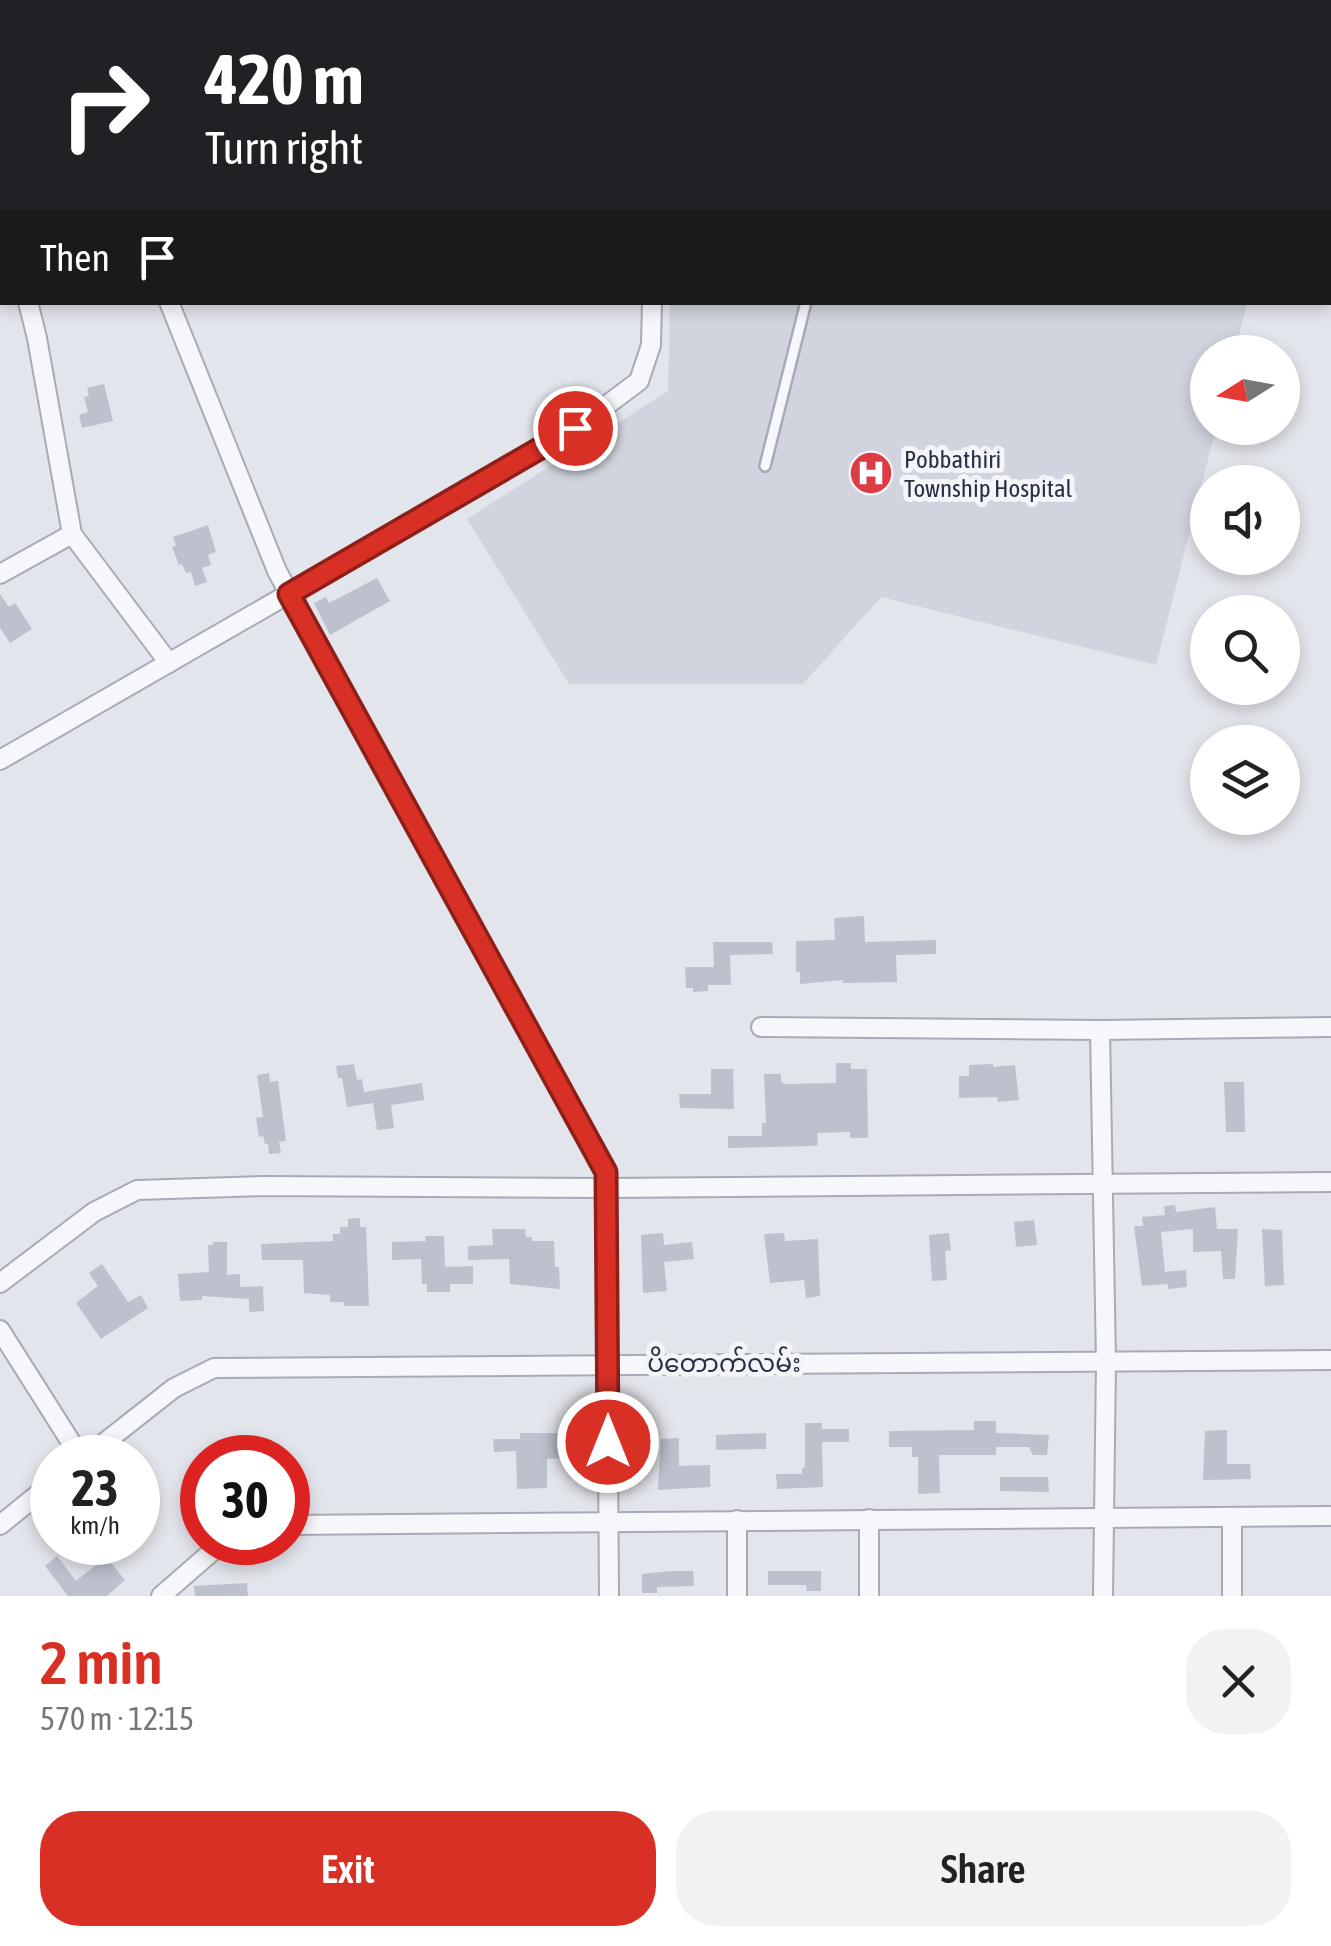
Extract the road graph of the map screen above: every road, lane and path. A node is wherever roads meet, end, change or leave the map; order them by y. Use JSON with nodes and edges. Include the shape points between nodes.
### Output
{"nodes":[{"id":1,"x":29,"y":305,"type":"edge"},
{"id":2,"x":170,"y":305,"type":"edge"},
{"id":3,"x":652,"y":305,"type":"edge"},
{"id":4,"x":805,"y":305,"type":"edge"},
{"id":5,"x":765,"y":466,"type":"dead end"},
{"id":6,"x":72,"y":534,"type":"junction"},
{"id":7,"x":0,"y":574,"type":"edge"},
{"id":8,"x":289,"y":594,"type":"junction"},
{"id":9,"x":169,"y":662,"type":"junction"},
{"id":10,"x":0,"y":760,"type":"edge"},
{"id":11,"x":1331,"y":1026,"type":"edge"},
{"id":12,"x":761,"y":1027,"type":"dead end"},
{"id":13,"x":1100,"y":1030,"type":"junction"},
{"id":14,"x":1104,"y":1182,"type":"junction"},
{"id":15,"x":1331,"y":1182,"type":"edge"},
{"id":16,"x":606,"y":1188,"type":"junction"},
{"id":17,"x":0,"y":1283,"type":"edge"},
{"id":18,"x":0,"y":1330,"type":"edge"},
{"id":19,"x":1331,"y":1360,"type":"edge"},
{"id":20,"x":1106,"y":1362,"type":"junction"},
{"id":21,"x":608,"y":1364,"type":"junction"},
{"id":22,"x":68,"y":1435,"type":"edge"},
{"id":23,"x":113,"y":1435,"type":"edge"},
{"id":24,"x":30,"y":1500,"type":"edge"},
{"id":25,"x":1232,"y":1516,"type":"junction"},
{"id":26,"x":1331,"y":1516,"type":"edge"},
{"id":27,"x":1105,"y":1518,"type":"junction"},
{"id":28,"x":869,"y":1519,"type":"junction"},
{"id":29,"x":737,"y":1520,"type":"junction"},
{"id":30,"x":608,"y":1521,"type":"junction"},
{"id":31,"x":0,"y":1524,"type":"edge"},
{"id":32,"x":310,"y":1525,"type":"edge"},
{"id":33,"x":196,"y":1565,"type":"edge"},
{"id":34,"x":160,"y":1596,"type":"edge"},
{"id":35,"x":609,"y":1596,"type":"edge"},
{"id":36,"x":737,"y":1596,"type":"edge"},
{"id":37,"x":869,"y":1596,"type":"edge"},
{"id":38,"x":1103,"y":1596,"type":"edge"},
{"id":39,"x":1232,"y":1596,"type":"edge"}],
"edges":[{"from":1,"to":6,"type":"street"},
{"from":2,"to":8,"type":"street"},
{"from":3,"to":8,"type":"street","via":[[651,344],[639,382],[575,428]]},
{"from":4,"to":5,"type":"lane"},
{"from":6,"to":7,"type":"street"},
{"from":6,"to":9,"type":"street"},
{"from":8,"to":9,"type":"street"},
{"from":8,"to":16,"type":"street","via":[[606,1172]]},
{"from":9,"to":10,"type":"street"},
{"from":11,"to":13,"type":"street"},
{"from":12,"to":13,"type":"street"},
{"from":13,"to":14,"type":"street"},
{"from":14,"to":15,"type":"street"},
{"from":14,"to":16,"type":"street"},
{"from":14,"to":20,"type":"street"},
{"from":16,"to":17,"type":"street","via":[[137,1190],[94,1212]]},
{"from":16,"to":21,"type":"street"},
{"from":18,"to":22,"type":"street"},
{"from":19,"to":20,"type":"street","name":"ပိတောက်လမ်း"},
{"from":20,"to":21,"type":"street","name":"ပိတောက်လမ်း"},
{"from":20,"to":27,"type":"street"},
{"from":21,"to":23,"type":"street","name":"ပိတောက်လမ်း","via":[[214,1368],[174,1388]]},
{"from":21,"to":30,"type":"street"},
{"from":24,"to":31,"type":"street"},
{"from":25,"to":26,"type":"street"},
{"from":25,"to":27,"type":"street"},
{"from":25,"to":39,"type":"street"},
{"from":27,"to":28,"type":"street"},
{"from":27,"to":38,"type":"street"},
{"from":28,"to":29,"type":"street"},
{"from":28,"to":37,"type":"street"},
{"from":29,"to":30,"type":"street"},
{"from":29,"to":36,"type":"street"},
{"from":30,"to":32,"type":"street"},
{"from":30,"to":35,"type":"street"},
{"from":33,"to":34,"type":"street"}]}
